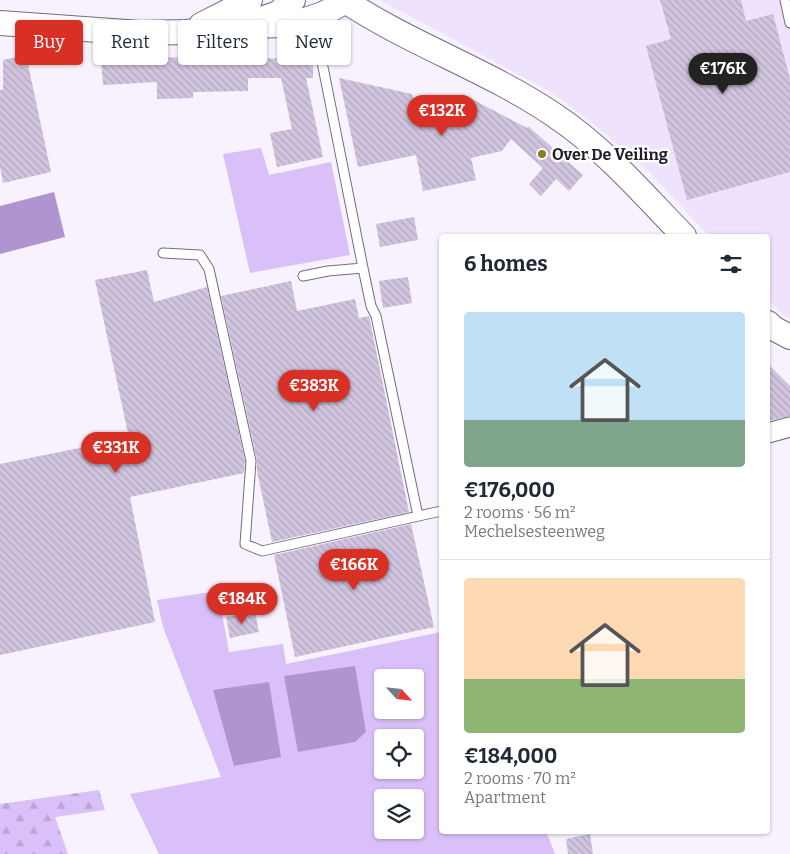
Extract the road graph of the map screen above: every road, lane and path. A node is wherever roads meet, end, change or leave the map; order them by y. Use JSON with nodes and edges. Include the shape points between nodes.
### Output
{"nodes":[{"id":1,"x":250,"y":0,"type":"edge"},
{"id":2,"x":293,"y":0,"type":"edge"},
{"id":3,"x":345,"y":0,"type":"edge"},
{"id":4,"x":785,"y":0,"type":"edge"},
{"id":5,"x":310,"y":18,"type":"junction"},
{"id":6,"x":210,"y":20,"type":"edge"},
{"id":7,"x":259,"y":20,"type":"edge"},
{"id":8,"x":0,"y":23,"type":"edge"},
{"id":9,"x":790,"y":23,"type":"edge"},
{"id":10,"x":267,"y":25,"type":"edge"},
{"id":11,"x":178,"y":32,"type":"edge"},
{"id":12,"x":682,"y":234,"type":"edge"},
{"id":13,"x":163,"y":253,"type":"dead end"},
{"id":14,"x":363,"y":268,"type":"junction"},
{"id":15,"x":302,"y":276,"type":"dead end"},
{"id":16,"x":770,"y":325,"type":"edge"},
{"id":17,"x":790,"y":337,"type":"edge"},
{"id":18,"x":790,"y":427,"type":"edge"},
{"id":19,"x":770,"y":432,"type":"edge"},
{"id":20,"x":439,"y":511,"type":"edge"},
{"id":21,"x":418,"y":516,"type":"junction"}],
"edges":[{"from":1,"to":6,"type":"street"},
{"from":2,"to":7,"type":"street","via":[[278,13]]},
{"from":3,"to":5,"type":"street"},
{"from":3,"to":12,"type":"street","via":[[382,24],[491,78],[554,115],[609,159]]},
{"from":4,"to":9,"type":"lane"},
{"from":5,"to":10,"type":"street","via":[[290,25]]},
{"from":5,"to":14,"type":"lane","via":[[319,47]]},
{"from":8,"to":11,"type":"street","via":[[140,33]]},
{"from":13,"to":21,"type":"lane","via":[[200,255],[210,269],[251,462],[245,544],[262,551]]},
{"from":14,"to":15,"type":"lane"},
{"from":14,"to":21,"type":"lane"},
{"from":16,"to":17,"type":"street"},
{"from":18,"to":19,"type":"street"},
{"from":20,"to":21,"type":"lane"}]}
